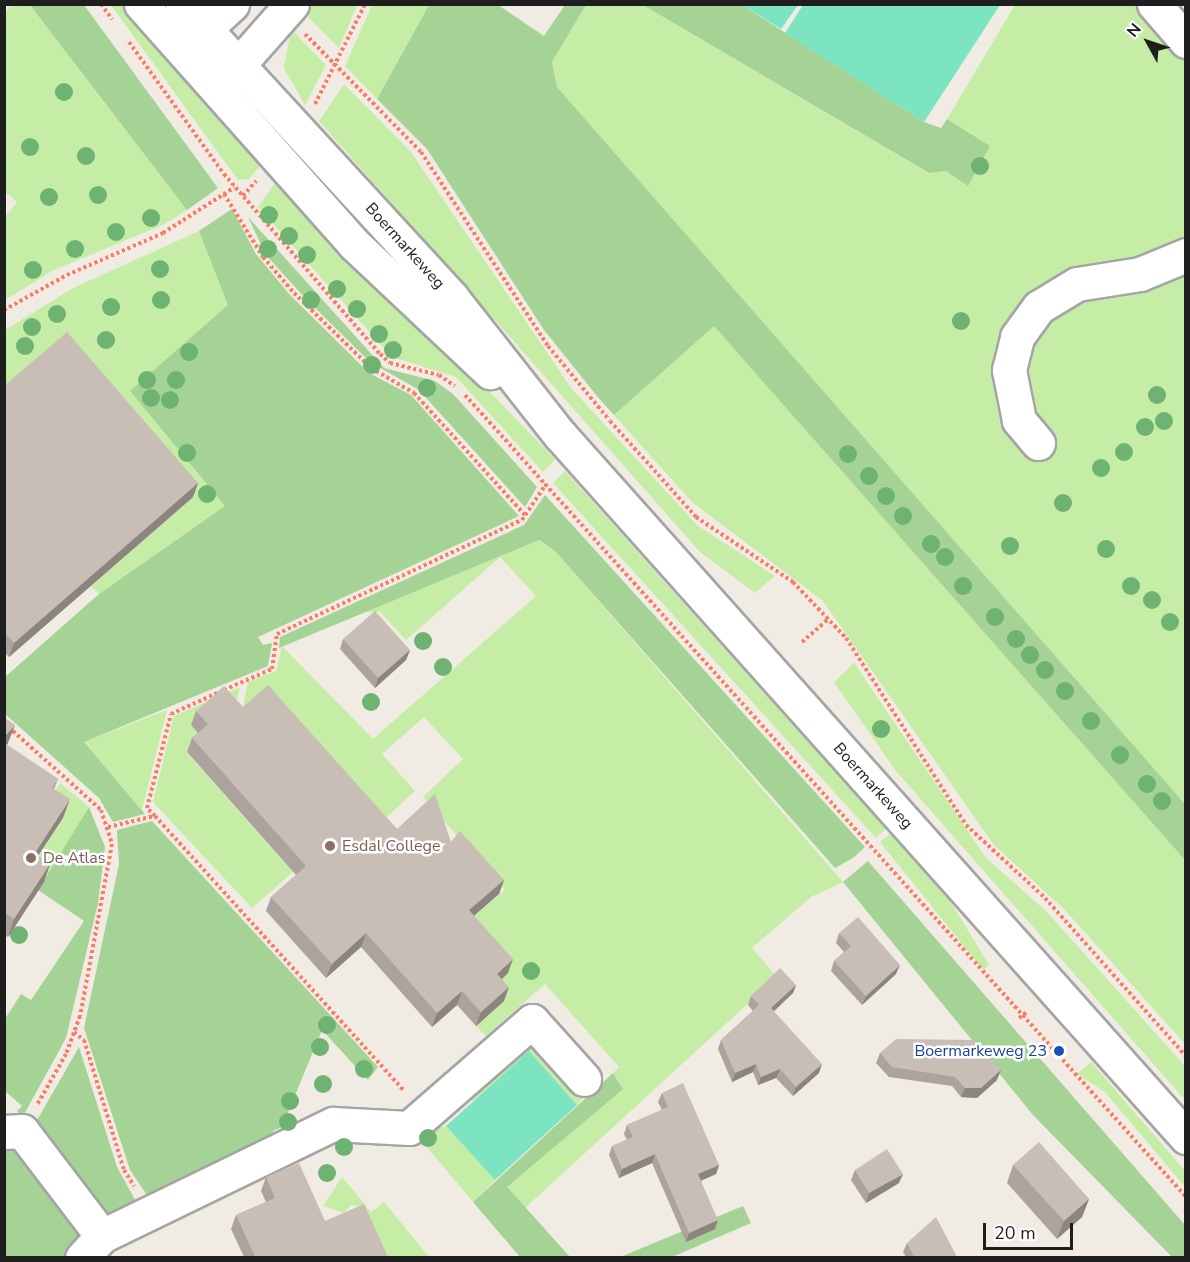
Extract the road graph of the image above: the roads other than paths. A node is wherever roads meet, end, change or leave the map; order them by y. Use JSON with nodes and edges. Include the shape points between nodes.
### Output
{"nodes":[{"id":1,"x":141,"y":4,"type":"edge"},
{"id":2,"x":182,"y":4,"type":"edge"},
{"id":3,"x":232,"y":4,"type":"edge"},
{"id":4,"x":291,"y":4,"type":"edge"},
{"id":5,"x":1154,"y":4,"type":"edge"},
{"id":6,"x":194,"y":40,"type":"junction"},
{"id":7,"x":1185,"y":41,"type":"edge"},
{"id":8,"x":228,"y":76,"type":"junction"},
{"id":9,"x":1185,"y":255,"type":"edge"},
{"id":10,"x":1038,"y":443,"type":"dead end"},
{"id":11,"x":584,"y":1079,"type":"dead end"},
{"id":12,"x":13,"y":1132,"type":"edge"},
{"id":13,"x":1185,"y":1137,"type":"edge"},
{"id":14,"x":92,"y":1247,"type":"edge"}],
"edges":[{"from":1,"to":6,"type":"street","name":"Boermarkeweg"},
{"from":2,"to":6,"type":"street","name":"Boermarkeweg"},
{"from":3,"to":6,"type":"street"},
{"from":4,"to":8,"type":"street"},
{"from":5,"to":7,"type":"street"},
{"from":6,"to":8,"type":"street","name":"Boermarkeweg"},
{"from":8,"to":13,"type":"street","name":"Boermarkeweg","via":[[452,298],[560,435]]},
{"from":9,"to":10,"type":"street","via":[[1140,274],[1077,284],[1040,307],[1017,337],[1009,370],[1019,420]]},
{"from":11,"to":14,"type":"street","via":[[532,1021],[409,1128],[333,1124],[151,1212]]},
{"from":12,"to":14,"type":"street"}]}
